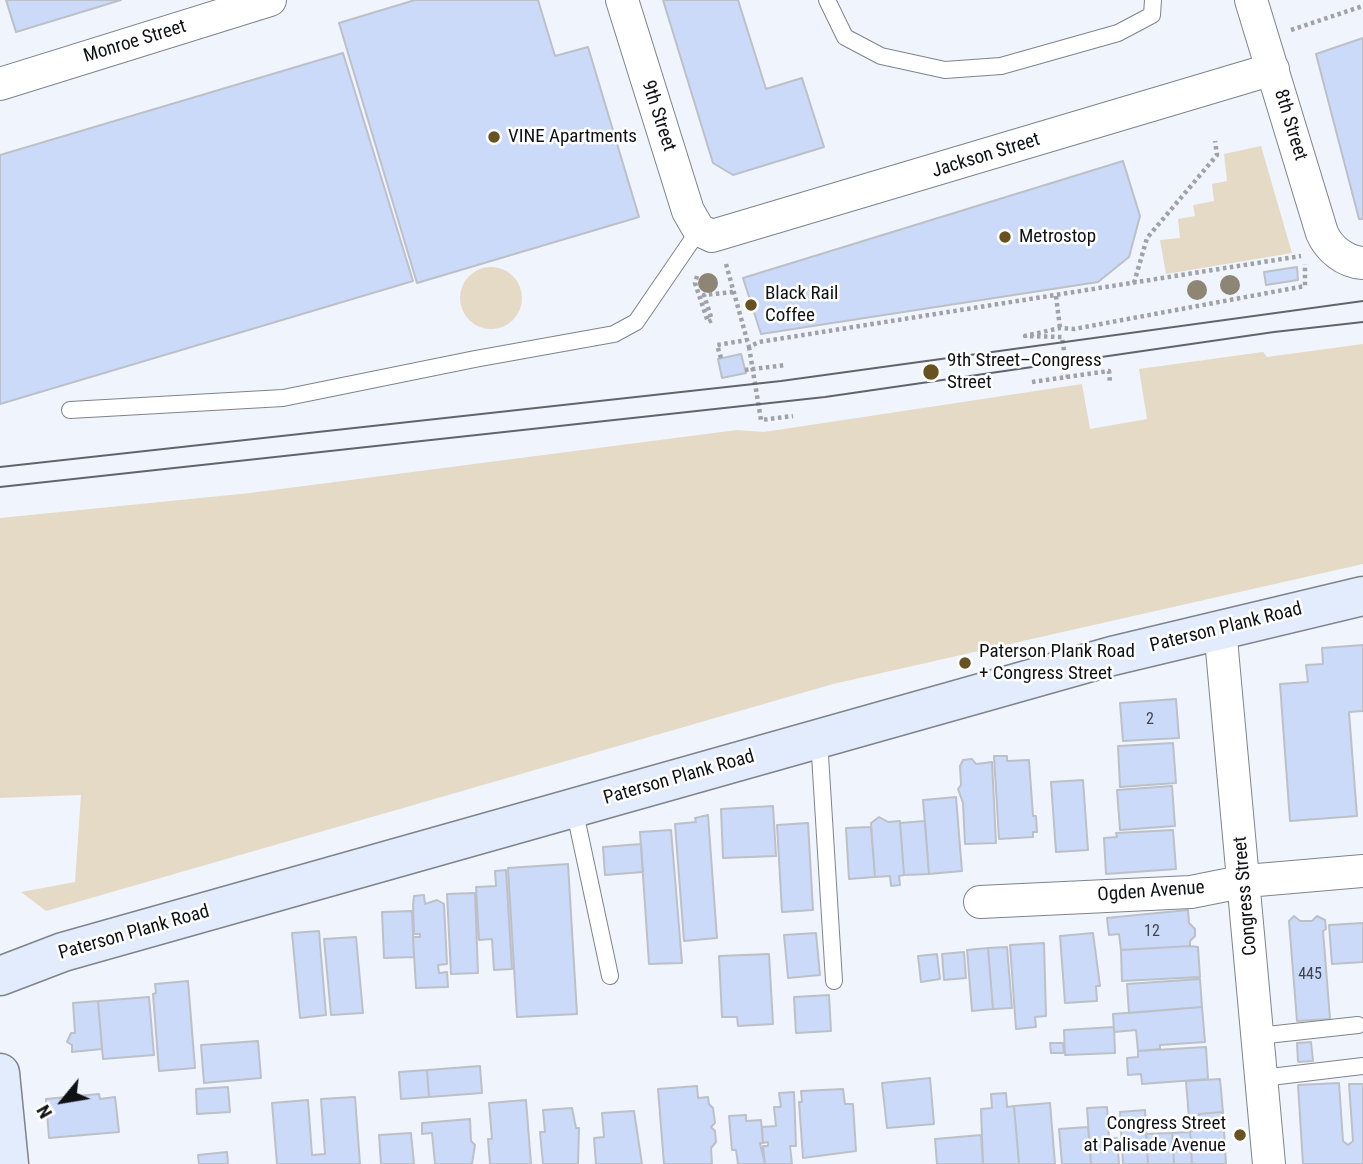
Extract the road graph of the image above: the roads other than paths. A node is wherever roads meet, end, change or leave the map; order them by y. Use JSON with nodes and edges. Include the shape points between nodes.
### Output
{"nodes":[{"id":1,"x":270,"y":0,"type":"edge"},
{"id":2,"x":621,"y":0,"type":"edge"},
{"id":3,"x":827,"y":0,"type":"edge"},
{"id":4,"x":1153,"y":0,"type":"edge"},
{"id":5,"x":1251,"y":0,"type":"edge"},
{"id":6,"x":1273,"y":69,"type":"junction"},
{"id":7,"x":0,"y":84,"type":"edge"},
{"id":8,"x":699,"y":230,"type":"junction"},
{"id":9,"x":1363,"y":263,"type":"edge"},
{"id":10,"x":70,"y":410,"type":"dead end"},
{"id":11,"x":1363,"y":596,"type":"edge"},
{"id":12,"x":1220,"y":628,"type":"junction"},
{"id":13,"x":819,"y":739,"type":"junction"},
{"id":14,"x":574,"y":808,"type":"junction"},
{"id":15,"x":1363,"y":871,"type":"edge"},
{"id":16,"x":1245,"y":881,"type":"junction"},
{"id":17,"x":980,"y":902,"type":"dead end"},
{"id":18,"x":0,"y":976,"type":"edge"},
{"id":19,"x":610,"y":976,"type":"dead end"},
{"id":20,"x":834,"y":981,"type":"dead end"},
{"id":21,"x":1358,"y":1025,"type":"dead end"},
{"id":22,"x":1258,"y":1036,"type":"junction"},
{"id":23,"x":1363,"y":1066,"type":"edge"},
{"id":24,"x":0,"y":1073,"type":"edge"},
{"id":25,"x":1262,"y":1078,"type":"junction"},
{"id":26,"x":9,"y":1164,"type":"edge"},
{"id":27,"x":1269,"y":1164,"type":"edge"}],
"edges":[{"from":1,"to":7,"type":"street","name":"Monroe Street"},
{"from":2,"to":8,"type":"street","name":"9th Street","via":[[688,211]]},
{"from":3,"to":4,"type":"lane","via":[[845,37],[881,56],[944,70],[1001,66],[1118,33],[1152,15]]},
{"from":5,"to":6,"type":"street","name":"8th Street"},
{"from":6,"to":8,"type":"street","name":"Jackson Street","via":[[721,236]]},
{"from":6,"to":9,"type":"street","name":"8th Street","via":[[1322,233],[1317,255]]},
{"from":8,"to":10,"type":"lane","via":[[641,316],[614,334],[283,398]]},
{"from":11,"to":12,"type":"main road","name":"Paterson Plank Road"},
{"from":12,"to":13,"type":"main road","name":"Paterson Plank Road"},
{"from":12,"to":16,"type":"street","name":"Congress Street"},
{"from":13,"to":14,"type":"main road","name":"Paterson Plank Road"},
{"from":13,"to":20,"type":"lane"},
{"from":14,"to":18,"type":"main road","name":"Paterson Plank Road","via":[[63,952]]},
{"from":14,"to":19,"type":"lane"},
{"from":15,"to":16,"type":"street","name":"Ogden Avenue"},
{"from":16,"to":17,"type":"street","name":"Ogden Avenue","via":[[1191,892]]},
{"from":16,"to":22,"type":"street","name":"Congress Street"},
{"from":21,"to":22,"type":"lane"},
{"from":22,"to":25,"type":"street","name":"Congress Street"},
{"from":23,"to":25,"type":"lane"},
{"from":24,"to":26,"type":"main road"},
{"from":25,"to":27,"type":"street","name":"Congress Street"}]}
